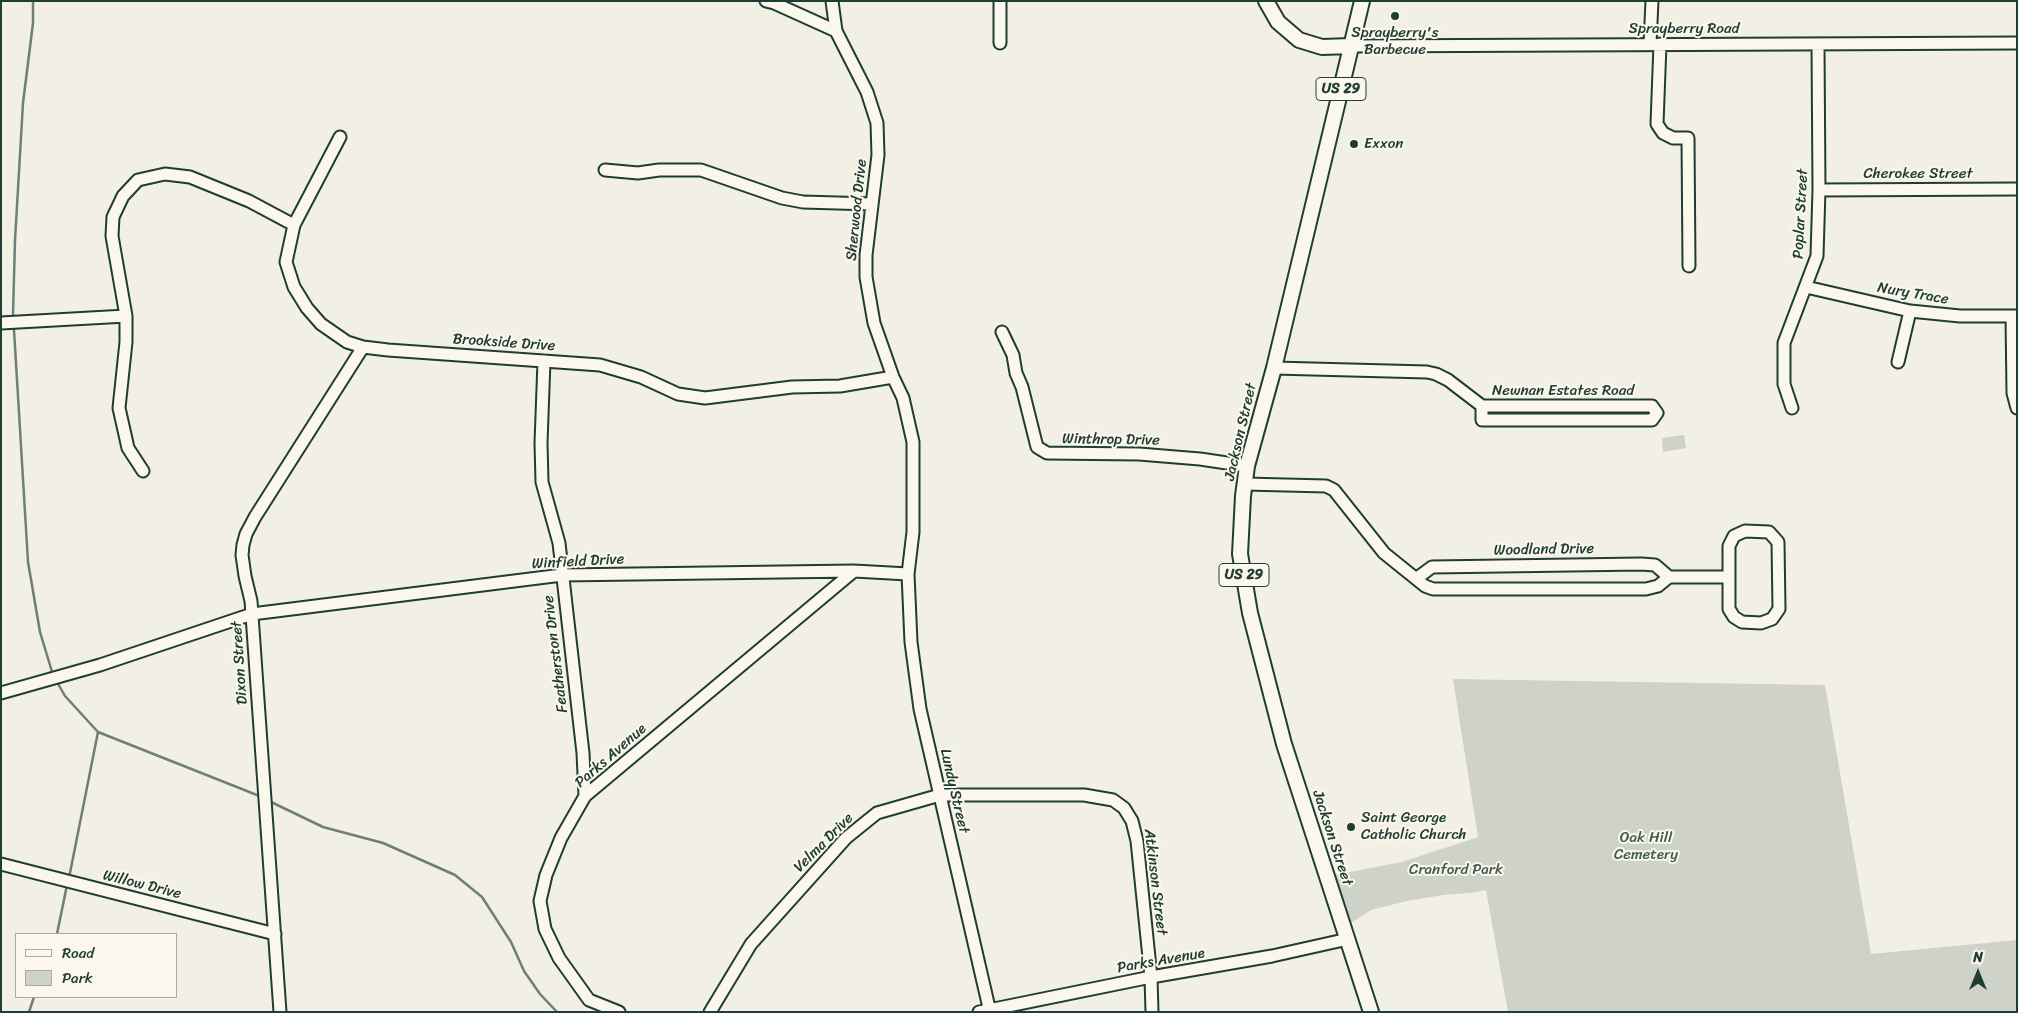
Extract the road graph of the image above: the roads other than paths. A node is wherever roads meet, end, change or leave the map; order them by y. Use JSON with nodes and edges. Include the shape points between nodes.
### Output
{"nodes":[{"id":1,"x":766,"y":1,"type":"edge"},
{"id":2,"x":832,"y":1,"type":"edge"},
{"id":3,"x":1000,"y":1,"type":"edge"},
{"id":4,"x":1266,"y":1,"type":"edge"},
{"id":5,"x":1362,"y":1,"type":"edge"},
{"id":6,"x":1652,"y":1,"type":"edge"},
{"id":7,"x":836,"y":31,"type":"junction"},
{"id":8,"x":1000,"y":43,"type":"dead end"},
{"id":9,"x":2017,"y":43,"type":"edge"},
{"id":10,"x":1655,"y":44,"type":"junction"},
{"id":11,"x":1818,"y":45,"type":"junction"},
{"id":12,"x":1352,"y":46,"type":"junction"},
{"id":13,"x":340,"y":137,"type":"dead end"},
{"id":14,"x":605,"y":170,"type":"dead end"},
{"id":15,"x":2017,"y":189,"type":"edge"},
{"id":16,"x":1819,"y":190,"type":"junction"},
{"id":17,"x":872,"y":204,"type":"junction"},
{"id":18,"x":294,"y":225,"type":"junction"},
{"id":19,"x":1688,"y":266,"type":"dead end"},
{"id":20,"x":1806,"y":287,"type":"junction"},
{"id":21,"x":1910,"y":311,"type":"junction"},
{"id":22,"x":126,"y":316,"type":"junction"},
{"id":23,"x":2014,"y":316,"type":"edge"},
{"id":24,"x":1,"y":323,"type":"edge"},
{"id":25,"x":1002,"y":332,"type":"dead end"},
{"id":26,"x":363,"y":347,"type":"junction"},
{"id":27,"x":544,"y":361,"type":"junction"},
{"id":28,"x":1898,"y":362,"type":"dead end"},
{"id":29,"x":1274,"y":368,"type":"junction"},
{"id":30,"x":893,"y":378,"type":"junction"},
{"id":31,"x":1482,"y":406,"type":"junction"},
{"id":32,"x":1792,"y":408,"type":"dead end"},
{"id":33,"x":2017,"y":408,"type":"edge"},
{"id":34,"x":1247,"y":466,"type":"junction"},
{"id":35,"x":143,"y":471,"type":"dead end"},
{"id":36,"x":1245,"y":484,"type":"junction"},
{"id":37,"x":854,"y":571,"type":"junction"},
{"id":38,"x":908,"y":574,"type":"junction"},
{"id":39,"x":562,"y":575,"type":"junction"},
{"id":40,"x":1669,"y":577,"type":"junction"},
{"id":41,"x":1729,"y":577,"type":"junction"},
{"id":42,"x":1417,"y":578,"type":"junction"},
{"id":43,"x":252,"y":614,"type":"junction"},
{"id":44,"x":1,"y":693,"type":"edge"},
{"id":45,"x":940,"y":795,"type":"junction"},
{"id":46,"x":585,"y":796,"type":"junction"},
{"id":47,"x":1130,"y":817,"type":"joint"},
{"id":48,"x":1,"y":864,"type":"edge"},
{"id":49,"x":275,"y":934,"type":"junction"},
{"id":50,"x":1348,"y":940,"type":"junction"},
{"id":51,"x":1151,"y":977,"type":"junction"},
{"id":52,"x":987,"y":1011,"type":"edge"},
{"id":53,"x":280,"y":1012,"type":"edge"},
{"id":54,"x":619,"y":1012,"type":"edge"},
{"id":55,"x":710,"y":1012,"type":"edge"},
{"id":56,"x":1152,"y":1012,"type":"edge"},
{"id":57,"x":1370,"y":1012,"type":"edge"}],
"edges":[{"from":1,"to":7,"type":"street"},
{"from":2,"to":7,"type":"street","name":"Sherwood Drive"},
{"from":3,"to":8,"type":"street"},
{"from":4,"to":12,"type":"main road","via":[[1278,22],[1299,40],[1322,47]]},
{"from":5,"to":12,"type":"main road","name":"Jackson Street","number":"US 29"},
{"from":6,"to":10,"type":"street"},
{"from":7,"to":17,"type":"street","name":"Sherwood Drive","via":[[867,92],[877,123],[878,156]]},
{"from":9,"to":11,"type":"street","name":"Sprayberry Road"},
{"from":10,"to":11,"type":"street","name":"Sprayberry Road"},
{"from":10,"to":12,"type":"street","name":"Sprayberry Road"},
{"from":10,"to":19,"type":"street","via":[[1657,124],[1663,133],[1673,138],[1688,138]]},
{"from":11,"to":16,"type":"street","name":"Poplar Street"},
{"from":12,"to":29,"type":"main road","name":"Jackson Street","number":"US 29"},
{"from":13,"to":18,"type":"street","name":"Brookside Drive"},
{"from":14,"to":17,"type":"street","via":[[638,173],[701,170],[782,198],[803,202]]},
{"from":15,"to":16,"type":"street","name":"Cherokee Street"},
{"from":16,"to":20,"type":"street","name":"Poplar Street","via":[[1817,256]]},
{"from":17,"to":30,"type":"street","name":"Sherwood Drive","via":[[866,277],[874,323]]},
{"from":18,"to":22,"type":"street","via":[[249,201],[190,177],[165,174],[138,180],[123,196],[113,216],[112,236]]},
{"from":18,"to":26,"type":"street","name":"Brookside Drive","via":[[286,262],[294,287],[321,324],[348,342]]},
{"from":20,"to":21,"type":"street","name":"Nury Trace"},
{"from":20,"to":32,"type":"street","name":"Poplar Street","via":[[1784,343],[1784,384]]},
{"from":21,"to":23,"type":"street","name":"Nury Trace","via":[[1960,316]]},
{"from":21,"to":28,"type":"street"},
{"from":22,"to":24,"type":"street"},
{"from":22,"to":35,"type":"street","via":[[119,408],[128,448]]},
{"from":23,"to":33,"type":"street","via":[[2013,393]]},
{"from":25,"to":34,"type":"street","name":"Winthrop Drive","via":[[1013,355],[1037,447],[1048,453],[1164,456]]},
{"from":26,"to":27,"type":"street","name":"Brookside Drive"},
{"from":26,"to":43,"type":"street","name":"Dixon Street","via":[[246,534],[242,556]]},
{"from":27,"to":30,"type":"street","name":"Brookside Drive","via":[[600,365],[678,394],[705,398]]},
{"from":27,"to":39,"type":"street","name":"Featherston Drive","via":[[540,443],[542,482],[558,543]]},
{"from":29,"to":31,"type":"street","via":[[1427,372],[1448,380]]},
{"from":29,"to":34,"type":"main road","name":"Jackson Street","number":"US 29"},
{"from":30,"to":38,"type":"street","name":"Sherwood Drive","via":[[902,398],[913,442],[913,532]]},
{"from":31,"to":31,"type":"street","name":"Newnan Estates Road","via":[[1482,420],[1652,420],[1657,414],[1652,406]]},
{"from":34,"to":36,"type":"main road","name":"Jackson Street","number":"US 29"},
{"from":36,"to":42,"type":"street","via":[[1326,486],[1334,490],[1384,553]]},
{"from":36,"to":50,"type":"main road","name":"Jackson Street","number":"US 29","via":[[1240,554],[1250,613],[1284,744]]},
{"from":37,"to":38,"type":"street","name":"Winfield Drive"},
{"from":37,"to":39,"type":"street","name":"Winfield Drive"},
{"from":37,"to":46,"type":"street","name":"Parks Avenue"},
{"from":38,"to":45,"type":"street","name":"Lundy Street","via":[[911,642],[920,709]]},
{"from":39,"to":43,"type":"street","name":"Winfield Drive"},
{"from":39,"to":46,"type":"street","name":"Featherston Drive"},
{"from":40,"to":41,"type":"street"},
{"from":40,"to":42,"type":"street","via":[[1658,586],[1646,589],[1449,590],[1425,586]]},
{"from":40,"to":42,"type":"street","name":"Woodland Drive","via":[[1655,565],[1641,564],[1432,567]]},
{"from":41,"to":41,"type":"street","via":[[1729,546],[1734,536],[1750,531],[1773,535],[1779,550],[1778,609],[1775,617],[1761,623],[1742,622],[1734,617],[1729,609]]},
{"from":43,"to":44,"type":"street","via":[[100,665]]},
{"from":43,"to":49,"type":"street","name":"Dixon Street"},
{"from":45,"to":47,"type":"street","name":"Velma Drive","via":[[1084,795],[1113,800]]},
{"from":45,"to":52,"type":"street","name":"Lundy Street"},
{"from":45,"to":55,"type":"street","name":"Velma Drive","via":[[877,813],[846,838],[751,944]]},
{"from":46,"to":54,"type":"street","name":"Parks Avenue","via":[[561,838],[546,875],[540,901],[545,929],[559,958],[589,1000]]},
{"from":47,"to":51,"type":"street","name":"Atkinson Street","via":[[1136,840]]},
{"from":48,"to":49,"type":"street","name":"Willow Drive"},
{"from":49,"to":53,"type":"street","name":"Dixon Street"},
{"from":50,"to":51,"type":"street","name":"Parks Avenue"},
{"from":50,"to":57,"type":"main road","name":"Jackson Street","number":"US 29"},
{"from":51,"to":52,"type":"street","name":"Parks Avenue"},
{"from":51,"to":56,"type":"street","name":"Atkinson Street"}]}
